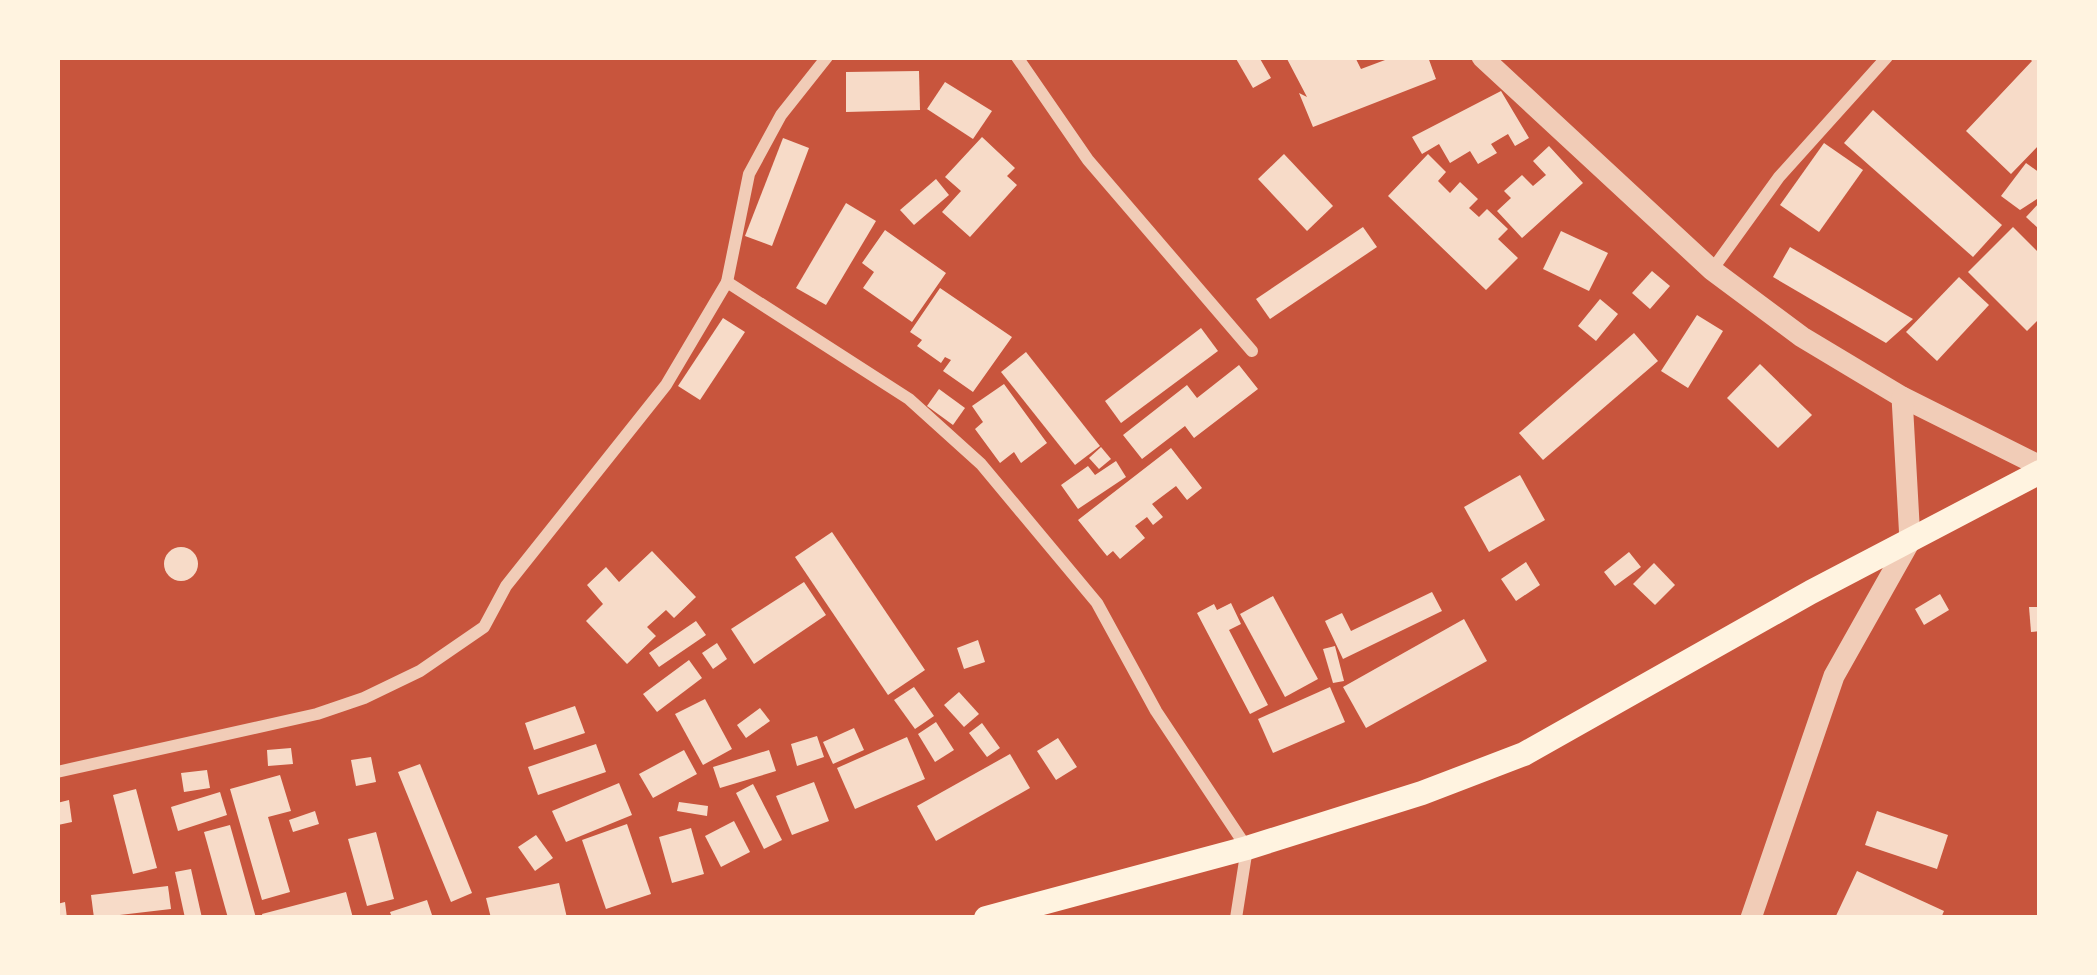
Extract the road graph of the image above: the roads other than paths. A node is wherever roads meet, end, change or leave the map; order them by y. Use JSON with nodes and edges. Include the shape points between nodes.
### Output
{"nodes":[{"id":1,"x":827,"y":57,"type":"edge"},
{"id":2,"x":1017,"y":57,"type":"edge"},
{"id":3,"x":1482,"y":57,"type":"edge"},
{"id":4,"x":1887,"y":57,"type":"edge"},
{"id":5,"x":1712,"y":270,"type":"junction"},
{"id":6,"x":727,"y":282,"type":"junction"},
{"id":7,"x":1252,"y":351,"type":"dead end"},
{"id":8,"x":1902,"y":398,"type":"junction"},
{"id":9,"x":2040,"y":469,"type":"edge"},
{"id":10,"x":1910,"y":542,"type":"junction"},
{"id":11,"x":57,"y":772,"type":"edge"},
{"id":12,"x":1247,"y":848,"type":"junction"},
{"id":13,"x":986,"y":918,"type":"edge"},
{"id":14,"x":1236,"y":918,"type":"edge"},
{"id":15,"x":1751,"y":918,"type":"edge"}],
"edges":[{"from":1,"to":6,"type":"street","via":[[781,115],[749,174]]},
{"from":2,"to":7,"type":"street","via":[[1088,160]]},
{"from":3,"to":5,"type":"street"},
{"from":4,"to":5,"type":"street","via":[[1779,177]]},
{"from":5,"to":8,"type":"street"},
{"from":6,"to":11,"type":"street","via":[[666,385],[506,586],[484,627],[420,671],[317,714]]},
{"from":6,"to":12,"type":"street","via":[[909,399],[981,464],[1097,603],[1156,711]]},
{"from":8,"to":9,"type":"street"},
{"from":8,"to":10,"type":"street"},
{"from":9,"to":10,"type":"main road"},
{"from":10,"to":12,"type":"main road","via":[[1524,754]]},
{"from":10,"to":15,"type":"street","via":[[1834,676]]},
{"from":12,"to":13,"type":"main road"},
{"from":12,"to":14,"type":"street"}]}
